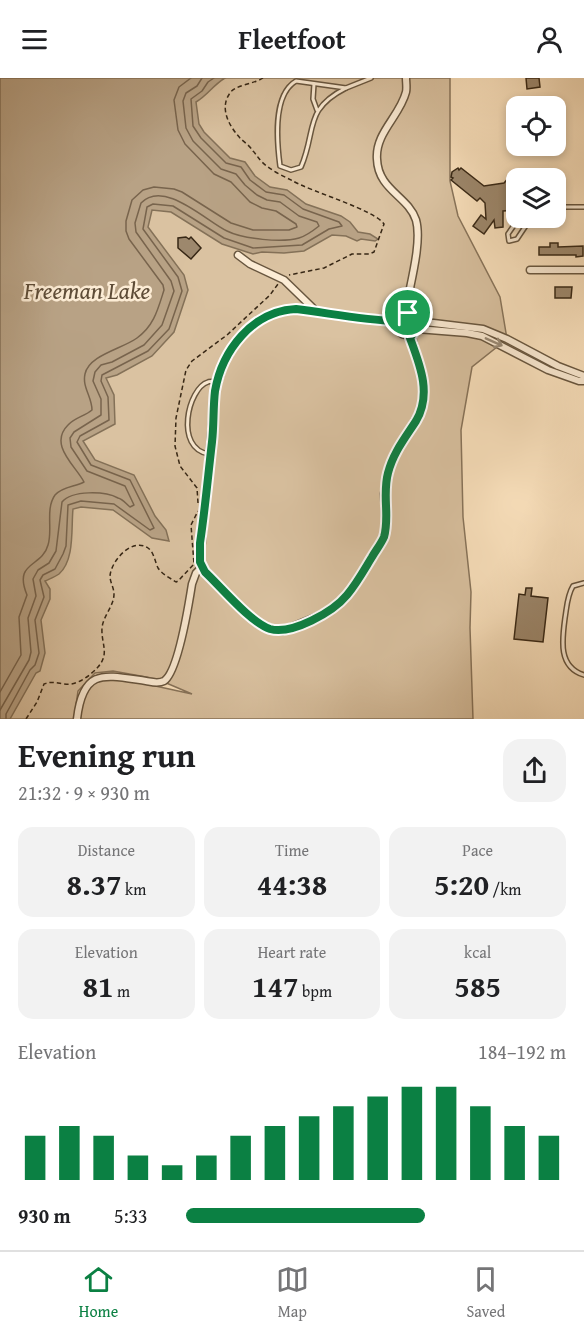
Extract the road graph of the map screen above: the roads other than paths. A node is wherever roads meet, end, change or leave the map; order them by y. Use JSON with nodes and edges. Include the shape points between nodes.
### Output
{"nodes":[{"id":1,"x":371,"y":78,"type":"edge"},
{"id":2,"x":406,"y":78,"type":"edge"},
{"id":3,"x":314,"y":84,"type":"junction"},
{"id":4,"x":346,"y":88,"type":"junction"},
{"id":5,"x":317,"y":110,"type":"junction"},
{"id":6,"x":566,"y":207,"type":"edge"},
{"id":7,"x":584,"y":207,"type":"edge"},
{"id":8,"x":512,"y":228,"type":"edge"},
{"id":9,"x":524,"y":228,"type":"edge"},
{"id":10,"x":238,"y":255,"type":"dead end"},
{"id":11,"x":530,"y":270,"type":"dead end"},
{"id":12,"x":584,"y":270,"type":"edge"},
{"id":13,"x":317,"y":312,"type":"junction"},
{"id":14,"x":408,"y":313,"type":"junction"},
{"id":15,"x":396,"y":321,"type":"junction"},
{"id":16,"x":417,"y":321,"type":"junction"},
{"id":17,"x":417,"y":329,"type":"junction"},
{"id":18,"x":411,"y":334,"type":"junction"},
{"id":19,"x":584,"y":376,"type":"edge"},
{"id":20,"x":584,"y":381,"type":"edge"},
{"id":21,"x":218,"y":382,"type":"junction"},
{"id":22,"x":211,"y":454,"type":"junction"},
{"id":23,"x":202,"y":567,"type":"junction"},
{"id":24,"x":584,"y":582,"type":"edge"},
{"id":25,"x":584,"y":675,"type":"edge"},
{"id":26,"x":77,"y":719,"type":"edge"}],
"edges":[{"from":1,"to":4,"type":"lane"},
{"from":2,"to":14,"type":"street","via":[[406,93],[380,139],[376,160],[385,183],[416,220]]},
{"from":3,"to":4,"type":"lane"},
{"from":3,"to":5,"type":"lane"},
{"from":3,"to":5,"type":"lane","via":[[296,81],[289,85],[277,129],[280,166],[291,170],[301,167]]},
{"from":4,"to":5,"type":"lane","via":[[326,99]]},
{"from":6,"to":7,"type":"lane"},
{"from":8,"to":9,"type":"lane","via":[[509,241],[517,239]]},
{"from":10,"to":13,"type":"street","via":[[283,279]]},
{"from":11,"to":12,"type":"street"},
{"from":13,"to":15,"type":"street"},
{"from":13,"to":21,"type":"street","via":[[280,311],[254,324],[234,345]]},
{"from":14,"to":15,"type":"street"},
{"from":14,"to":16,"type":"street"},
{"from":15,"to":18,"type":"street","via":[[400,333]]},
{"from":16,"to":17,"type":"street"},
{"from":16,"to":19,"type":"street","via":[[483,329]]},
{"from":17,"to":18,"type":"street"},
{"from":17,"to":20,"type":"street","one_way":true,"via":[[482,336],[548,370]]},
{"from":18,"to":23,"type":"street","via":[[424,383],[424,400],[389,470],[382,541],[348,594],[321,615],[282,631],[258,622]]},
{"from":21,"to":22,"type":"street"},
{"from":21,"to":22,"type":"lane","via":[[208,381],[200,387],[189,418],[191,442],[196,449]]},
{"from":22,"to":23,"type":"street","via":[[200,543]]},
{"from":23,"to":26,"type":"street","via":[[192,584],[177,654],[165,680],[158,683],[105,675],[87,686]]},
{"from":24,"to":25,"type":"lane","via":[[573,586],[569,593],[562,639],[569,667]]}]}
